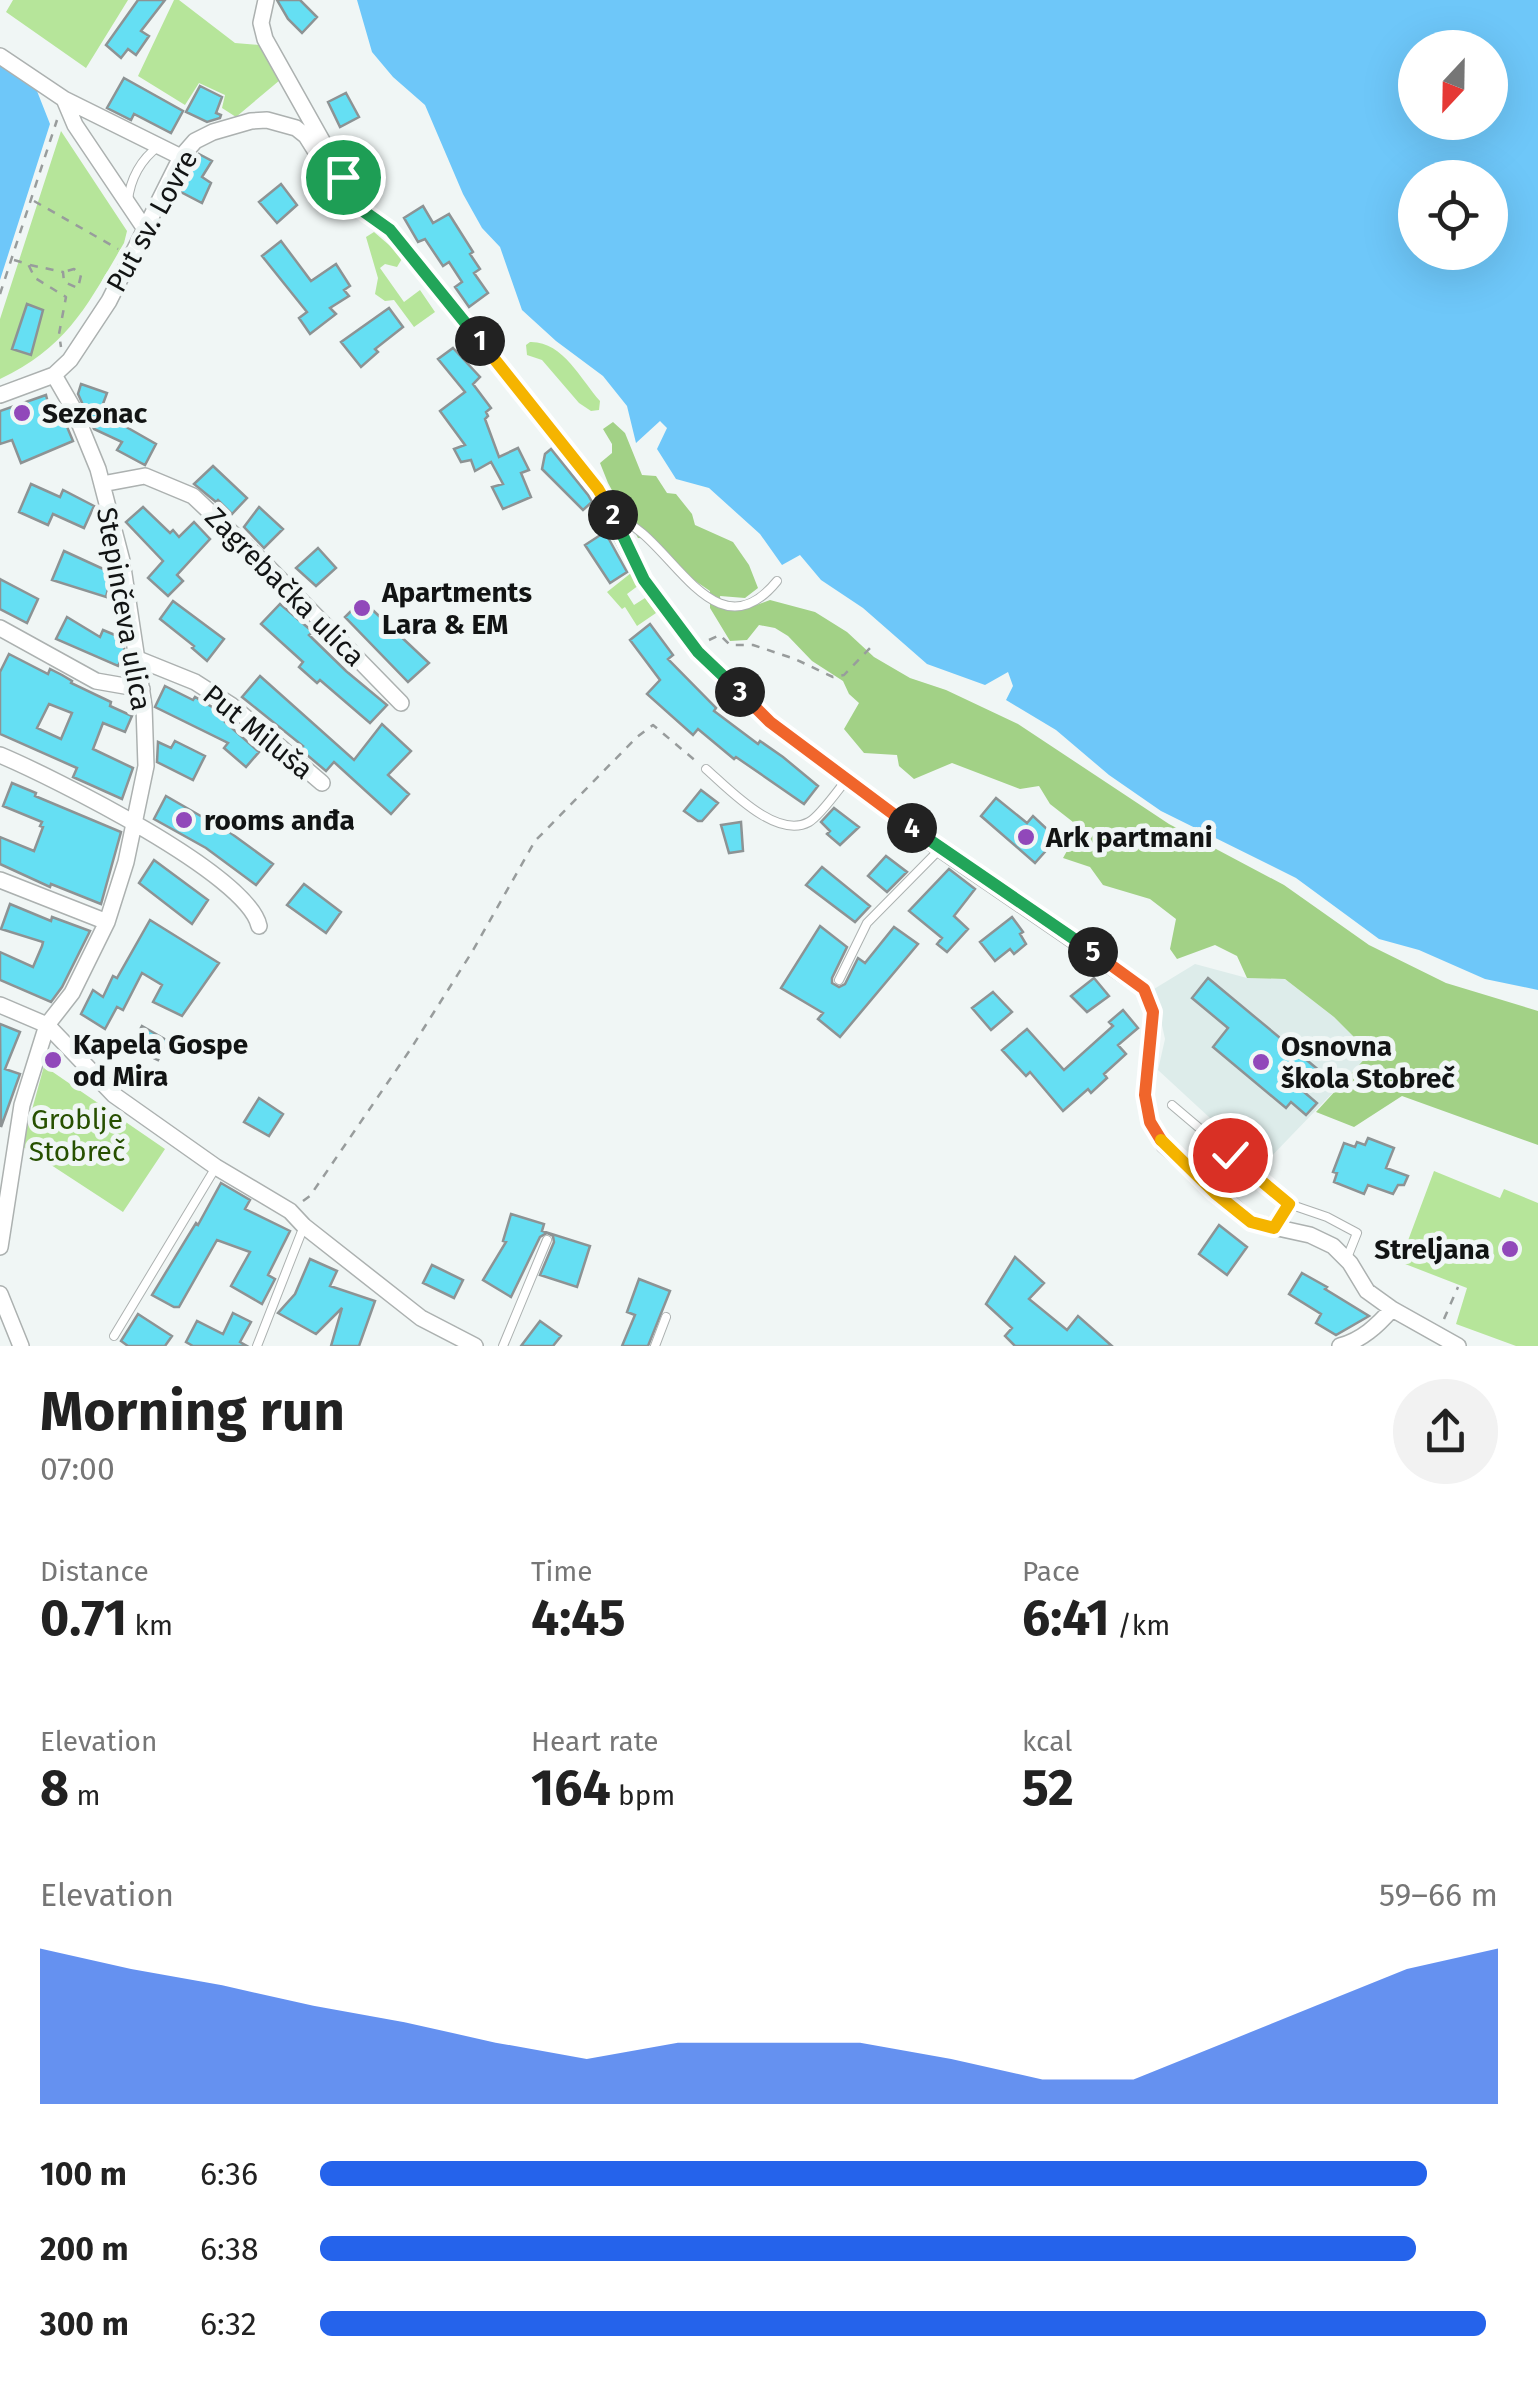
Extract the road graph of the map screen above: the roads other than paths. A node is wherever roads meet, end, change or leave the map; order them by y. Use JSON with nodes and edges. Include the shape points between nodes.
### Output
{"nodes":[{"id":1,"x":266,"y":0,"type":"edge"},
{"id":2,"x":0,"y":56,"type":"edge"},
{"id":3,"x":64,"y":99,"type":"junction"},
{"id":4,"x":159,"y":146,"type":"junction"},
{"id":5,"x":181,"y":157,"type":"junction"},
{"id":6,"x":345,"y":198,"type":"junction"},
{"id":7,"x":128,"y":208,"type":"junction"},
{"id":8,"x":144,"y":229,"type":"junction"},
{"id":9,"x":54,"y":374,"type":"junction"},
{"id":10,"x":0,"y":395,"type":"edge"},
{"id":11,"x":102,"y":484,"type":"junction"},
{"id":12,"x":615,"y":518,"type":"junction"},
{"id":13,"x":778,"y":582,"type":"dead end"},
{"id":14,"x":0,"y":628,"type":"edge"},
{"id":15,"x":138,"y":659,"type":"junction"},
{"id":16,"x":142,"y":689,"type":"junction"},
{"id":17,"x":400,"y":703,"type":"dead end"},
{"id":18,"x":0,"y":755,"type":"edge"},
{"id":19,"x":706,"y":769,"type":"road end"},
{"id":20,"x":847,"y":779,"type":"junction"},
{"id":21,"x":322,"y":784,"type":"dead end"},
{"id":22,"x":134,"y":821,"type":"junction"},
{"id":23,"x":940,"y":849,"type":"junction"},
{"id":24,"x":0,"y":880,"type":"edge"},
{"id":25,"x":108,"y":922,"type":"junction"},
{"id":26,"x":259,"y":926,"type":"dead end"},
{"id":27,"x":838,"y":980,"type":"dead end"},
{"id":28,"x":0,"y":1005,"type":"edge"},
{"id":29,"x":46,"y":1025,"type":"junction"},
{"id":30,"x":1172,"y":1105,"type":"dead end"},
{"id":31,"x":216,"y":1167,"type":"junction"},
{"id":32,"x":1289,"y":1204,"type":"junction"},
{"id":33,"x":304,"y":1226,"type":"junction"},
{"id":34,"x":1274,"y":1228,"type":"junction"},
{"id":35,"x":547,"y":1240,"type":"dead end"},
{"id":36,"x":0,"y":1247,"type":"edge"},
{"id":37,"x":1346,"y":1259,"type":"junction"},
{"id":38,"x":0,"y":1294,"type":"edge"},
{"id":39,"x":1392,"y":1309,"type":"junction"},
{"id":40,"x":666,"y":1316,"type":"dead end"},
{"id":41,"x":114,"y":1336,"type":"dead end"},
{"id":42,"x":21,"y":1346,"type":"edge"},
{"id":43,"x":257,"y":1346,"type":"edge"},
{"id":44,"x":475,"y":1346,"type":"edge"},
{"id":45,"x":504,"y":1346,"type":"edge"},
{"id":46,"x":655,"y":1346,"type":"edge"},
{"id":47,"x":1340,"y":1346,"type":"edge"},
{"id":48,"x":1458,"y":1346,"type":"edge"}],
"edges":[{"from":1,"to":6,"type":"street","via":[[264,39],[343,177]]},
{"from":2,"to":3,"type":"street"},
{"from":3,"to":4,"type":"street"},
{"from":3,"to":7,"type":"street"},
{"from":4,"to":5,"type":"street"},
{"from":4,"to":7,"type":"lane","via":[[134,176]]},
{"from":5,"to":6,"type":"street","name":"Put sv. Lovre","via":[[212,132],[251,120],[284,123],[306,136]]},
{"from":5,"to":8,"type":"street","name":"Put sv. Lovre"},
{"from":6,"to":12,"type":"street","name":"Put sv. Lovre","via":[[390,230]]},
{"from":7,"to":8,"type":"street"},
{"from":8,"to":9,"type":"street","name":"Put sv. Lovre","via":[[84,344]]},
{"from":9,"to":10,"type":"street","name":"Put sv. Lovre"},
{"from":9,"to":11,"type":"street","name":"Stepinčeva ulica"},
{"from":11,"to":15,"type":"street","name":"Stepinčeva ulica"},
{"from":11,"to":17,"type":"street","name":"Zagrebačka ulica","via":[[145,476],[193,496]]},
{"from":12,"to":13,"type":"lane","via":[[626,520],[688,581],[720,602],[752,604]]},
{"from":12,"to":20,"type":"street","name":"Put sv. Lovre","via":[[644,580],[694,647],[770,722]]},
{"from":14,"to":16,"type":"street","via":[[96,681]]},
{"from":15,"to":16,"type":"street","name":"Stepinčeva ulica"},
{"from":15,"to":21,"type":"street","name":"Put Miluša","via":[[219,697]]},
{"from":16,"to":22,"type":"street","name":"Stepinčeva ulica","via":[[146,766]]},
{"from":18,"to":22,"type":"street"},
{"from":19,"to":20,"type":"lane","via":[[764,818],[786,826],[808,822]]},
{"from":20,"to":23,"type":"street","name":"Put sv. Lovre"},
{"from":22,"to":25,"type":"street","name":"Stepinčeva ulica"},
{"from":22,"to":26,"type":"street","via":[[211,875],[256,913]]},
{"from":23,"to":27,"type":"lane","via":[[867,923]]},
{"from":23,"to":34,"type":"street","name":"Put sv. Lovre","via":[[1144,989],[1153,1012],[1145,1095],[1150,1122],[1164,1145],[1215,1193],[1251,1222]]},
{"from":24,"to":25,"type":"street"},
{"from":25,"to":29,"type":"street","name":"Stepinčeva ulica","via":[[72,993]]},
{"from":28,"to":29,"type":"street"},
{"from":29,"to":31,"type":"street","via":[[114,1095]]},
{"from":29,"to":36,"type":"street","name":"Stepinčeva ulica","via":[[22,1105]]},
{"from":30,"to":32,"type":"lane"},
{"from":31,"to":33,"type":"street"},
{"from":31,"to":41,"type":"lane"},
{"from":32,"to":34,"type":"lane"},
{"from":32,"to":37,"type":"lane","via":[[1357,1233]]},
{"from":33,"to":43,"type":"lane"},
{"from":33,"to":44,"type":"street","via":[[422,1318]]},
{"from":34,"to":37,"type":"street","name":"Put sv. Lovre","via":[[1310,1235]]},
{"from":35,"to":45,"type":"lane"},
{"from":37,"to":39,"type":"street","via":[[1367,1291]]},
{"from":38,"to":42,"type":"street"},
{"from":39,"to":47,"type":"street","via":[[1376,1327]]},
{"from":39,"to":48,"type":"street"},
{"from":40,"to":46,"type":"lane"}]}
